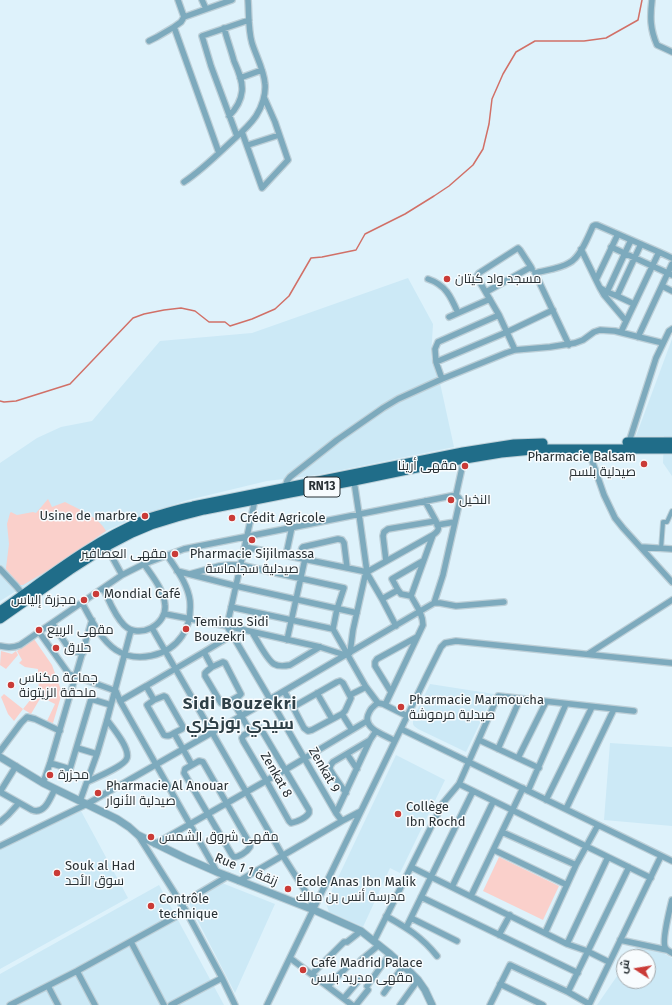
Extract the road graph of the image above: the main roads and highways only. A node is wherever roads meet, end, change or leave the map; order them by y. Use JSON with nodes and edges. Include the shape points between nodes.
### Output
{"nodes":[{"id":1,"x":672,"y":442,"type":"edge"},
{"id":2,"x":672,"y":449,"type":"edge"},
{"id":3,"x":25,"y":597,"type":"junction"},
{"id":4,"x":0,"y":611,"type":"edge"},
{"id":5,"x":0,"y":619,"type":"edge"}],
"edges":[{"from":1,"to":3,"type":"main road","number":"RN13","via":[[514,444],[193,506],[145,520],[121,531],[91,548]]},
{"from":2,"to":3,"type":"main road","number":"RN13","via":[[514,451],[441,463],[177,517],[151,525],[106,546]]},
{"from":3,"to":4,"type":"main road","number":"RN13"},
{"from":3,"to":5,"type":"main road","number":"RN13"}]}
